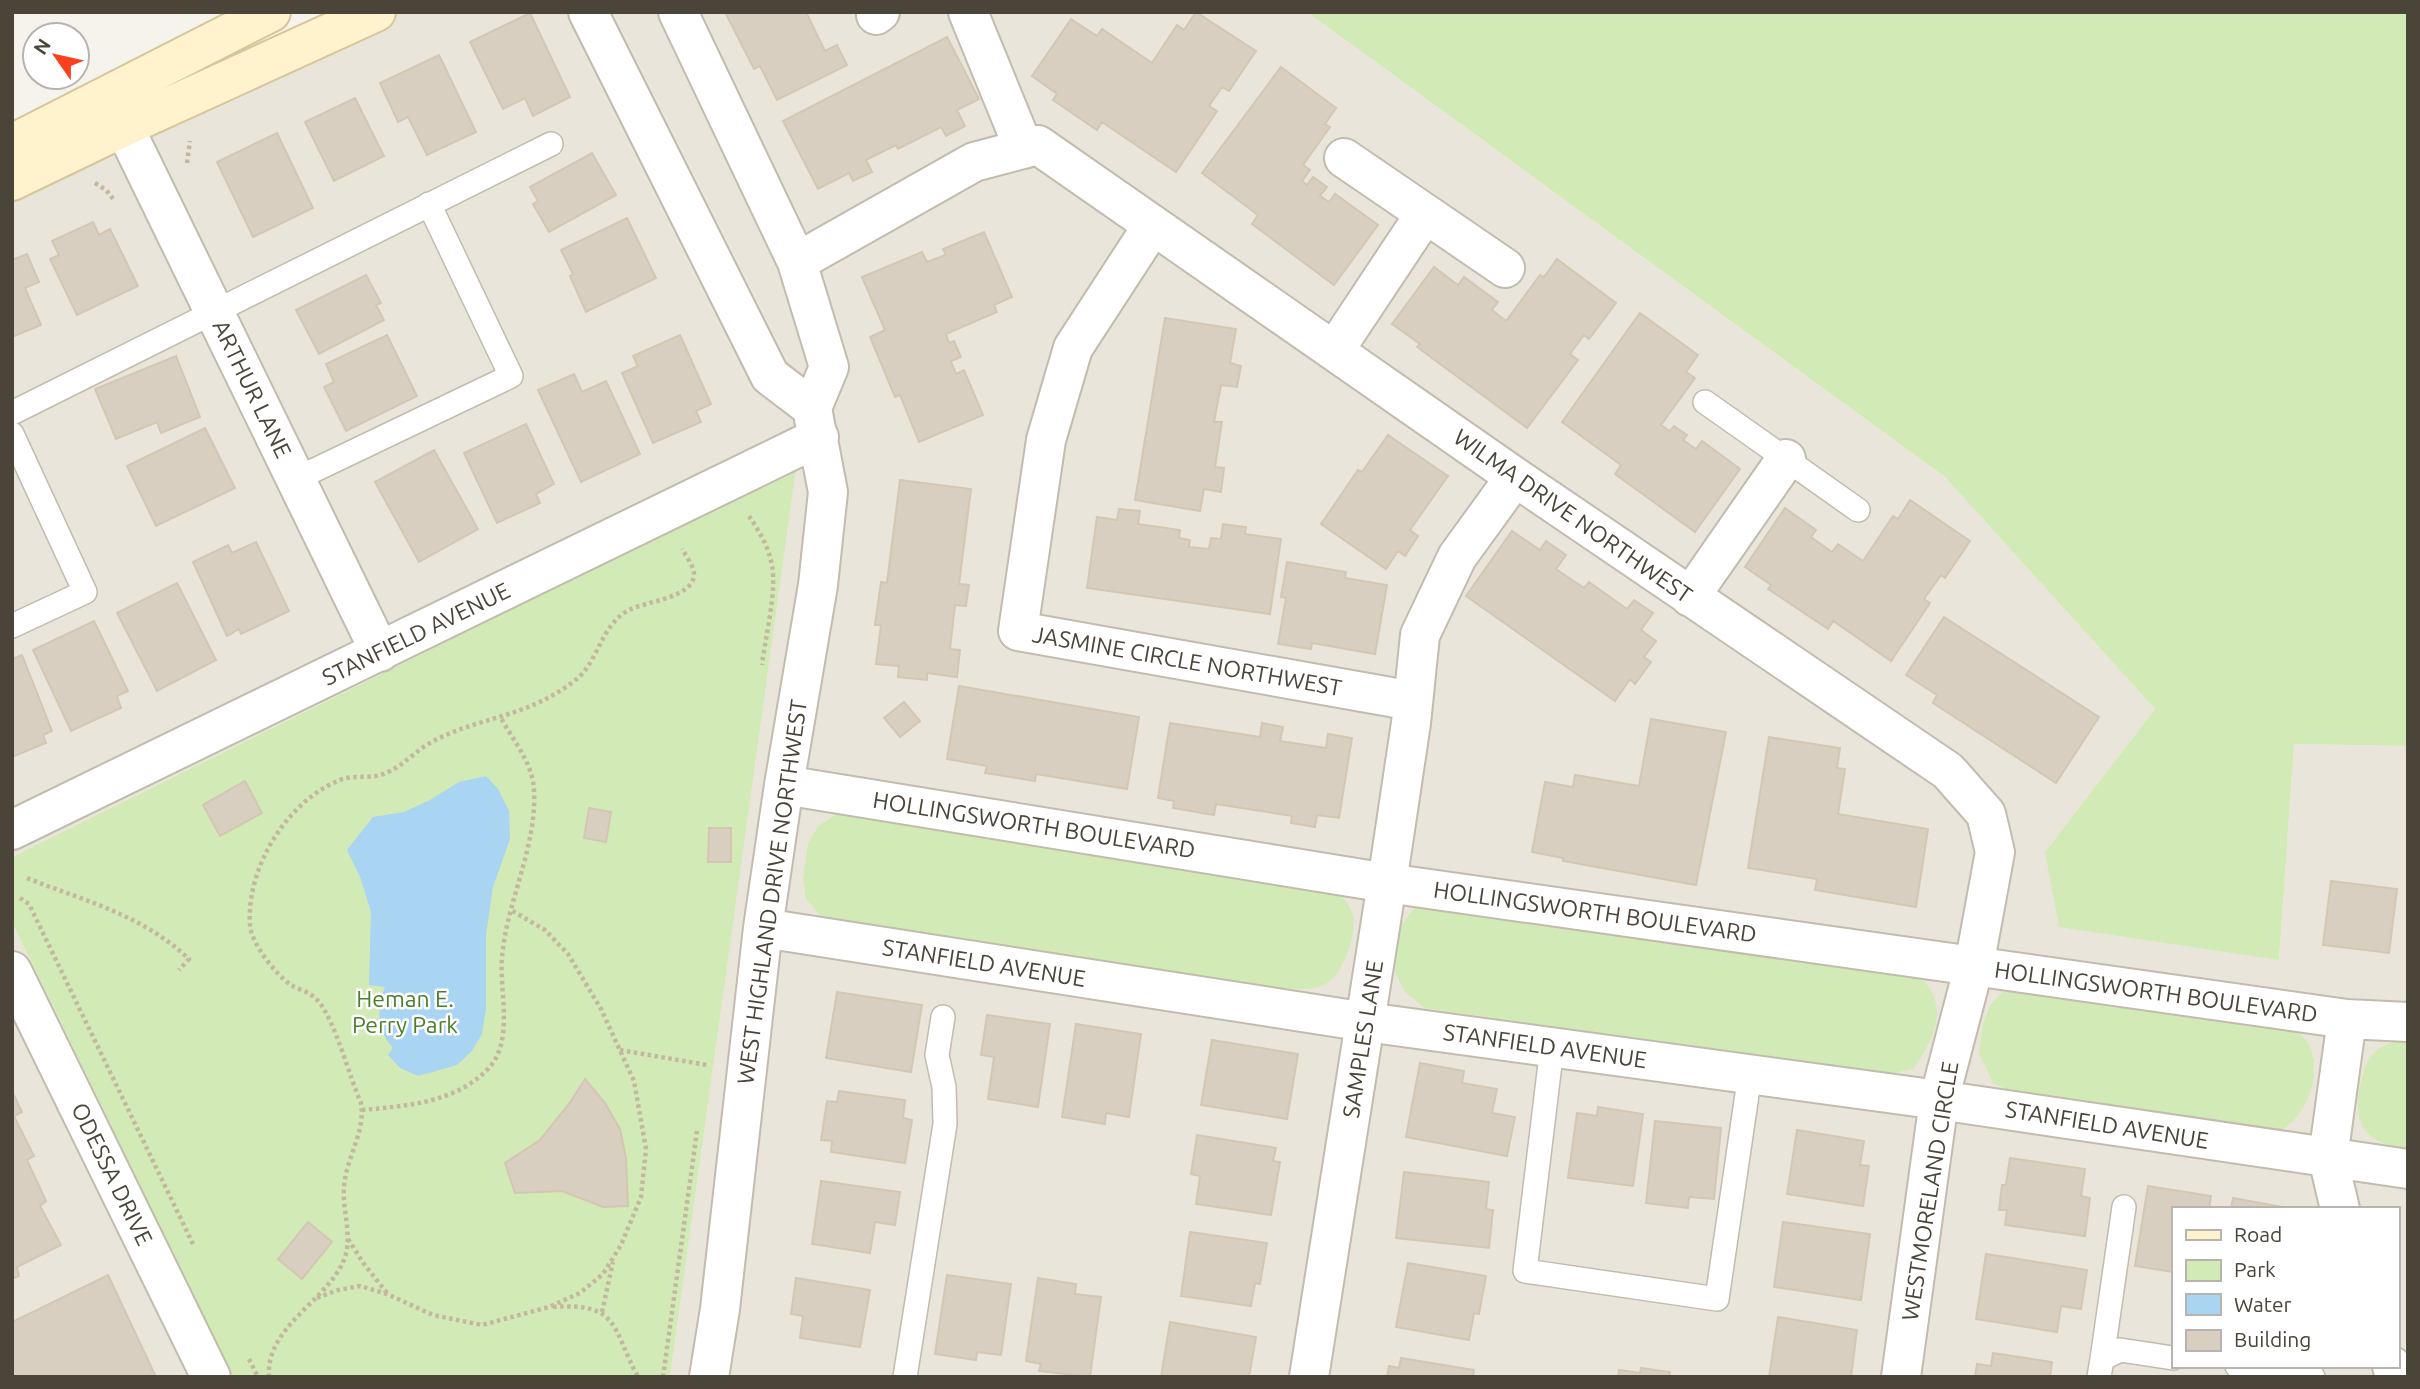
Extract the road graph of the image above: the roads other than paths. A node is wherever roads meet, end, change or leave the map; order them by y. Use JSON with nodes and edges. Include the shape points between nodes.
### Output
{"nodes":[{"id":1,"x":271,"y":12,"type":"edge"},
{"id":2,"x":376,"y":12,"type":"edge"},
{"id":3,"x":588,"y":12,"type":"edge"},
{"id":4,"x":678,"y":12,"type":"edge"},
{"id":5,"x":968,"y":12,"type":"edge"},
{"id":6,"x":124,"y":127,"type":"junction"},
{"id":7,"x":12,"y":144,"type":"edge"},
{"id":8,"x":551,"y":144,"type":"dead end"},
{"id":9,"x":1024,"y":149,"type":"junction"},
{"id":10,"x":1344,"y":158,"type":"dead end"},
{"id":11,"x":12,"y":181,"type":"edge"},
{"id":12,"x":429,"y":204,"type":"junction"},
{"id":13,"x":1425,"y":214,"type":"junction"},
{"id":14,"x":1153,"y":225,"type":"junction"},
{"id":15,"x":797,"y":262,"type":"junction"},
{"id":16,"x":1505,"y":268,"type":"dead end"},
{"id":17,"x":214,"y":311,"type":"junction"},
{"id":18,"x":1334,"y":351,"type":"junction"},
{"id":19,"x":1705,"y":402,"type":"dead end"},
{"id":20,"x":12,"y":413,"type":"edge"},
{"id":21,"x":815,"y":423,"type":"junction"},
{"id":22,"x":12,"y":434,"type":"edge"},
{"id":23,"x":1786,"y":459,"type":"junction"},
{"id":24,"x":1515,"y":477,"type":"junction"},
{"id":25,"x":296,"y":479,"type":"junction"},
{"id":26,"x":1858,"y":510,"type":"dead end"},
{"id":27,"x":1690,"y":597,"type":"junction"},
{"id":28,"x":12,"y":626,"type":"edge"},
{"id":29,"x":380,"y":652,"type":"junction"},
{"id":30,"x":1413,"y":701,"type":"junction"},
{"id":31,"x":784,"y":785,"type":"junction"},
{"id":32,"x":12,"y":830,"type":"edge"},
{"id":33,"x":1387,"y":883,"type":"junction"},
{"id":34,"x":763,"y":928,"type":"junction"},
{"id":35,"x":1974,"y":966,"type":"junction"},
{"id":36,"x":12,"y":971,"type":"edge"},
{"id":37,"x":943,"y":1017,"type":"dead end"},
{"id":38,"x":2347,"y":1019,"type":"junction"},
{"id":39,"x":1366,"y":1022,"type":"junction"},
{"id":40,"x":2408,"y":1022,"type":"edge"},
{"id":41,"x":1552,"y":1047,"type":"junction"},
{"id":42,"x":1750,"y":1074,"type":"junction"},
{"id":43,"x":1939,"y":1100,"type":"junction"},
{"id":44,"x":2328,"y":1158,"type":"junction"},
{"id":45,"x":2408,"y":1169,"type":"edge"},
{"id":46,"x":2124,"y":1207,"type":"dead end"},
{"id":47,"x":2340,"y":1207,"type":"edge"},
{"id":48,"x":2172,"y":1357,"type":"edge"},
{"id":49,"x":2100,"y":1368,"type":"edge"},
{"id":50,"x":2250,"y":1368,"type":"edge"},
{"id":51,"x":211,"y":1377,"type":"edge"},
{"id":52,"x":709,"y":1377,"type":"edge"},
{"id":53,"x":905,"y":1377,"type":"edge"},
{"id":54,"x":1309,"y":1377,"type":"edge"},
{"id":55,"x":1901,"y":1377,"type":"edge"},
{"id":56,"x":2313,"y":1377,"type":"edge"}],
"edges":[{"from":1,"to":7,"type":"street"},
{"from":2,"to":6,"type":"street"},
{"from":3,"to":21,"type":"street","via":[[770,376]]},
{"from":4,"to":15,"type":"street"},
{"from":5,"to":9,"type":"street"},
{"from":6,"to":11,"type":"street"},
{"from":6,"to":17,"type":"street","name":"ARTHUR LANE"},
{"from":8,"to":12,"type":"lane"},
{"from":9,"to":14,"type":"street","name":"WILMA DRIVE NORTHWEST","via":[[1038,145]]},
{"from":9,"to":15,"type":"street","name":"WILMA DRIVE NORTHWEST","via":[[974,162]]},
{"from":10,"to":13,"type":"street"},
{"from":12,"to":17,"type":"lane"},
{"from":12,"to":25,"type":"lane","via":[[511,376]]},
{"from":13,"to":16,"type":"street"},
{"from":13,"to":18,"type":"street"},
{"from":14,"to":18,"type":"street","name":"WILMA DRIVE NORTHWEST"},
{"from":14,"to":30,"type":"street","name":"JASMINE CIRCLE NORTHWEST","via":[[1073,348],[1046,440],[1018,631]]},
{"from":15,"to":21,"type":"street","via":[[829,367]]},
{"from":17,"to":20,"type":"lane"},
{"from":17,"to":25,"type":"street","name":"ARTHUR LANE"},
{"from":18,"to":24,"type":"street","name":"WILMA DRIVE NORTHWEST"},
{"from":19,"to":23,"type":"lane"},
{"from":21,"to":29,"type":"street","name":"STANFIELD AVENUE"},
{"from":21,"to":31,"type":"street","name":"WEST HIGHLAND DRIVE NORTHWEST","via":[[828,492],[818,585]]},
{"from":22,"to":28,"type":"lane","via":[[85,592]]},
{"from":23,"to":26,"type":"lane"},
{"from":23,"to":27,"type":"street"},
{"from":24,"to":27,"type":"street","name":"WILMA DRIVE NORTHWEST"},
{"from":24,"to":30,"type":"street","name":"SAMPLES LANE","via":[[1457,557],[1420,635]]},
{"from":25,"to":29,"type":"street","name":"ARTHUR LANE"},
{"from":27,"to":35,"type":"street","name":"WILMA DRIVE NORTHWEST","via":[[1948,771],[1986,814],[1994,852]]},
{"from":29,"to":32,"type":"street","name":"STANFIELD AVENUE"},
{"from":30,"to":33,"type":"street","name":"SAMPLES LANE"},
{"from":31,"to":33,"type":"street","name":"HOLLINGSWORTH BOULEVARD"},
{"from":31,"to":34,"type":"street","name":"WEST HIGHLAND DRIVE NORTHWEST"},
{"from":33,"to":35,"type":"street","name":"HOLLINGSWORTH BOULEVARD"},
{"from":33,"to":39,"type":"street","name":"SAMPLES LANE"},
{"from":34,"to":39,"type":"street","name":"STANFIELD AVENUE"},
{"from":34,"to":52,"type":"street","name":"WEST HIGHLAND DRIVE NORTHWEST"},
{"from":35,"to":38,"type":"street","name":"HOLLINGSWORTH BOULEVARD"},
{"from":35,"to":43,"type":"street","name":"WESTMORELAND CIRCLE"},
{"from":36,"to":51,"type":"street","name":"ODESSA DRIVE"},
{"from":37,"to":53,"type":"lane","via":[[937,1055],[945,1124]]},
{"from":38,"to":40,"type":"street","name":"HOLLINGSWORTH BOULEVARD"},
{"from":38,"to":44,"type":"street"},
{"from":39,"to":41,"type":"street","name":"STANFIELD AVENUE"},
{"from":39,"to":54,"type":"street","name":"SAMPLES LANE"},
{"from":41,"to":42,"type":"street","name":"STANFIELD AVENUE"},
{"from":41,"to":42,"type":"lane","via":[[1525,1271],[1717,1299]]},
{"from":42,"to":43,"type":"street","name":"STANFIELD AVENUE"},
{"from":43,"to":44,"type":"street","name":"STANFIELD AVENUE"},
{"from":43,"to":55,"type":"street","name":"WESTMORELAND CIRCLE"},
{"from":44,"to":45,"type":"street","name":"STANFIELD AVENUE"},
{"from":44,"to":47,"type":"street"},
{"from":46,"to":49,"type":"lane"},
{"from":48,"to":49,"type":"lane","via":[[2120,1350]]},
{"from":50,"to":56,"type":"lane"}]}
